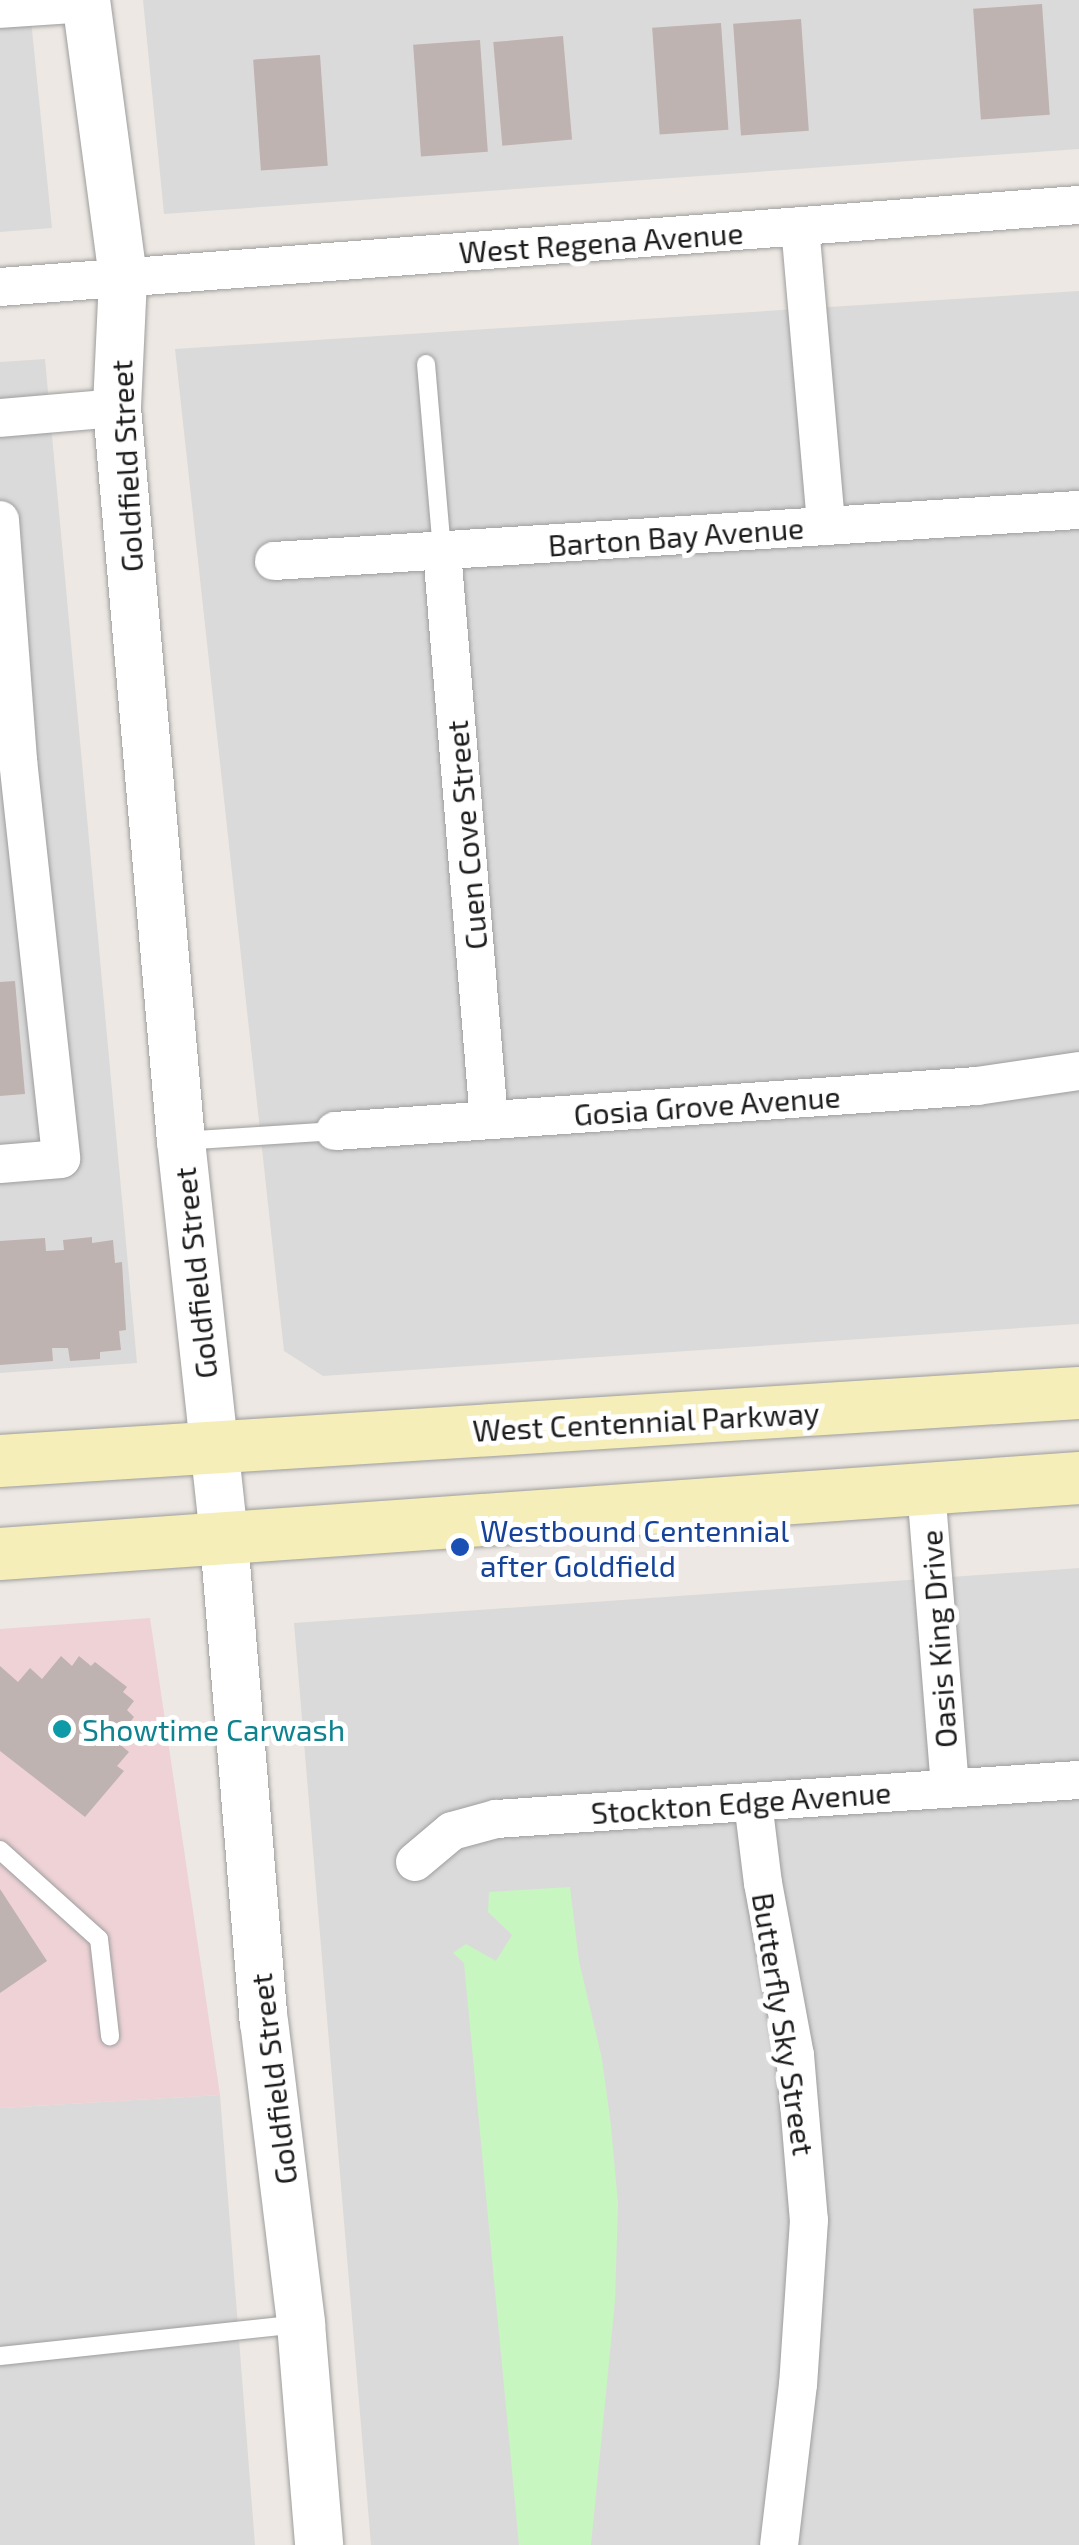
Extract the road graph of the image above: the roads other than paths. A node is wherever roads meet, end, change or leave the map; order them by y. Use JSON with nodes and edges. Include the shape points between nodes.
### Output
{"nodes":[{"id":1,"x":86,"y":2,"type":"edge"},
{"id":2,"x":0,"y":9,"type":"edge"},
{"id":3,"x":1079,"y":205,"type":"edge"},
{"id":4,"x":800,"y":226,"type":"junction"},
{"id":5,"x":123,"y":279,"type":"junction"},
{"id":6,"x":0,"y":287,"type":"edge"},
{"id":7,"x":426,"y":364,"type":"dead end"},
{"id":8,"x":117,"y":408,"type":"junction"},
{"id":9,"x":0,"y":418,"type":"edge"},
{"id":10,"x":1079,"y":510,"type":"edge"},
{"id":11,"x":0,"y":520,"type":"edge"},
{"id":12,"x":826,"y":526,"type":"junction"},
{"id":13,"x":442,"y":551,"type":"junction"},
{"id":14,"x":274,"y":561,"type":"dead end"},
{"id":15,"x":1079,"y":1071,"type":"edge"},
{"id":16,"x":490,"y":1120,"type":"junction"},
{"id":17,"x":335,"y":1131,"type":"joint"},
{"id":18,"x":181,"y":1141,"type":"junction"},
{"id":19,"x":0,"y":1164,"type":"edge"},
{"id":20,"x":1079,"y":1393,"type":"edge"},
{"id":21,"x":214,"y":1446,"type":"junction"},
{"id":22,"x":0,"y":1461,"type":"edge"},
{"id":23,"x":1079,"y":1478,"type":"edge"},
{"id":24,"x":926,"y":1489,"type":"junction"},
{"id":25,"x":224,"y":1540,"type":"junction"},
{"id":26,"x":0,"y":1554,"type":"edge"},
{"id":27,"x":1079,"y":1780,"type":"edge"},
{"id":28,"x":950,"y":1788,"type":"junction"},
{"id":29,"x":753,"y":1802,"type":"junction"},
{"id":30,"x":0,"y":1850,"type":"edge"},
{"id":31,"x":415,"y":1862,"type":"dead end"},
{"id":32,"x":110,"y":2036,"type":"dead end"},
{"id":33,"x":301,"y":2324,"type":"junction"},
{"id":34,"x":0,"y":2356,"type":"edge"},
{"id":35,"x":319,"y":2545,"type":"edge"},
{"id":36,"x":779,"y":2545,"type":"edge"}],
"edges":[{"from":1,"to":2,"type":"street"},
{"from":1,"to":5,"type":"street","name":"Goldfield Street"},
{"from":3,"to":4,"type":"street","name":"West Regena Avenue"},
{"from":4,"to":5,"type":"street","name":"West Regena Avenue"},
{"from":4,"to":12,"type":"street"},
{"from":5,"to":6,"type":"street","name":"West Regena Avenue"},
{"from":5,"to":8,"type":"street","name":"Goldfield Street"},
{"from":7,"to":13,"type":"lane"},
{"from":8,"to":9,"type":"street"},
{"from":8,"to":18,"type":"street","name":"Goldfield Street"},
{"from":10,"to":12,"type":"street","name":"Barton Bay Avenue"},
{"from":11,"to":19,"type":"street","via":[[61,1159]]},
{"from":12,"to":13,"type":"street","name":"Barton Bay Avenue"},
{"from":13,"to":14,"type":"street","name":"Barton Bay Avenue"},
{"from":13,"to":16,"type":"street","name":"Cuen Cove Street"},
{"from":15,"to":16,"type":"street","name":"Gosia Grove Avenue","via":[[977,1086]]},
{"from":16,"to":17,"type":"street","name":"Gosia Grove Avenue"},
{"from":17,"to":18,"type":"lane"},
{"from":18,"to":21,"type":"street","name":"Goldfield Street"},
{"from":20,"to":21,"type":"main road","name":"West Centennial Parkway"},
{"from":21,"to":22,"type":"main road","name":"West Centennial Parkway"},
{"from":21,"to":25,"type":"street","name":"Goldfield Street"},
{"from":23,"to":24,"type":"main road"},
{"from":24,"to":25,"type":"main road"},
{"from":24,"to":28,"type":"street","name":"Oasis King Drive"},
{"from":25,"to":26,"type":"main road"},
{"from":25,"to":33,"type":"street","name":"Goldfield Street","via":[[264,2021]]},
{"from":27,"to":28,"type":"street","name":"Stockton Edge Avenue"},
{"from":28,"to":29,"type":"street","name":"Stockton Edge Avenue"},
{"from":29,"to":31,"type":"street","name":"Stockton Edge Avenue","via":[[496,1819],[452,1831]]},
{"from":29,"to":36,"type":"street","name":"Butterfly Sky Street","via":[[794,2055],[809,2220]]},
{"from":30,"to":32,"type":"lane","via":[[99,1939]]},
{"from":33,"to":34,"type":"lane"},
{"from":33,"to":35,"type":"street","name":"Goldfield Street"}]}
